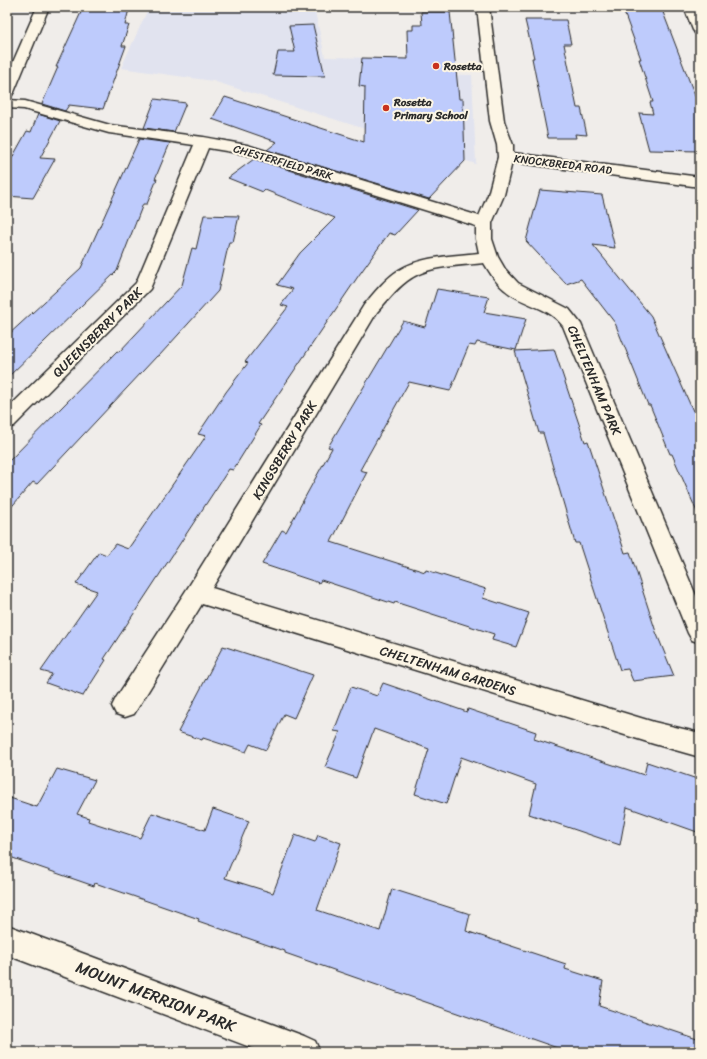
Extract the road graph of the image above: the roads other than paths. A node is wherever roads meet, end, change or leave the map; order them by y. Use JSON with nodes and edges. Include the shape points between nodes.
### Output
{"nodes":[{"id":1,"x":43,"y":7,"type":"edge"},
{"id":2,"x":483,"y":7,"type":"edge"},
{"id":3,"x":690,"y":7,"type":"edge"},
{"id":4,"x":700,"y":30,"type":"edge"},
{"id":5,"x":7,"y":57,"type":"edge"},
{"id":6,"x":23,"y":57,"type":"junction"},
{"id":7,"x":7,"y":92,"type":"edge"},
{"id":8,"x":7,"y":104,"type":"edge"},
{"id":9,"x":204,"y":142,"type":"junction"},
{"id":10,"x":506,"y":157,"type":"junction"},
{"id":11,"x":700,"y":182,"type":"edge"},
{"id":12,"x":484,"y":223,"type":"junction"},
{"id":13,"x":489,"y":257,"type":"junction"},
{"id":14,"x":7,"y":421,"type":"edge"},
{"id":15,"x":197,"y":593,"type":"junction"},
{"id":16,"x":700,"y":633,"type":"edge"},
{"id":17,"x":125,"y":706,"type":"dead end"},
{"id":18,"x":700,"y":745,"type":"edge"},
{"id":19,"x":7,"y":940,"type":"edge"},
{"id":20,"x":304,"y":1052,"type":"edge"}],
"edges":[{"from":1,"to":6,"type":"street"},
{"from":2,"to":10,"type":"street","name":"KNOCKBREDA ROAD","via":[[497,121]]},
{"from":3,"to":4,"type":"street"},
{"from":5,"to":6,"type":"street"},
{"from":6,"to":7,"type":"street"},
{"from":8,"to":9,"type":"street","name":"CHESTERFIELD PARK","via":[[25,106],[109,129]]},
{"from":9,"to":12,"type":"street","name":"CHESTERFIELD PARK","via":[[247,150]]},
{"from":9,"to":14,"type":"street","name":"QUEENSBERRY PARK","via":[[144,285]]},
{"from":10,"to":11,"type":"street","name":"KNOCKBREDA ROAD"},
{"from":10,"to":12,"type":"street","name":"CHELTENHAM PARK","via":[[496,195]]},
{"from":12,"to":13,"type":"street","name":"CHELTENHAM PARK","via":[[484,239]]},
{"from":13,"to":15,"type":"street","name":"KINGSBERRY PARK","via":[[415,269],[390,287],[370,309]]},
{"from":13,"to":16,"type":"street","name":"CHELTENHAM PARK","via":[[512,287],[563,313],[572,324]]},
{"from":15,"to":17,"type":"street","name":"KINGSBERRY PARK"},
{"from":15,"to":18,"type":"street","name":"CHELTENHAM GARDENS"},
{"from":19,"to":20,"type":"street","name":"MOUNT MERRION PARK"}]}
